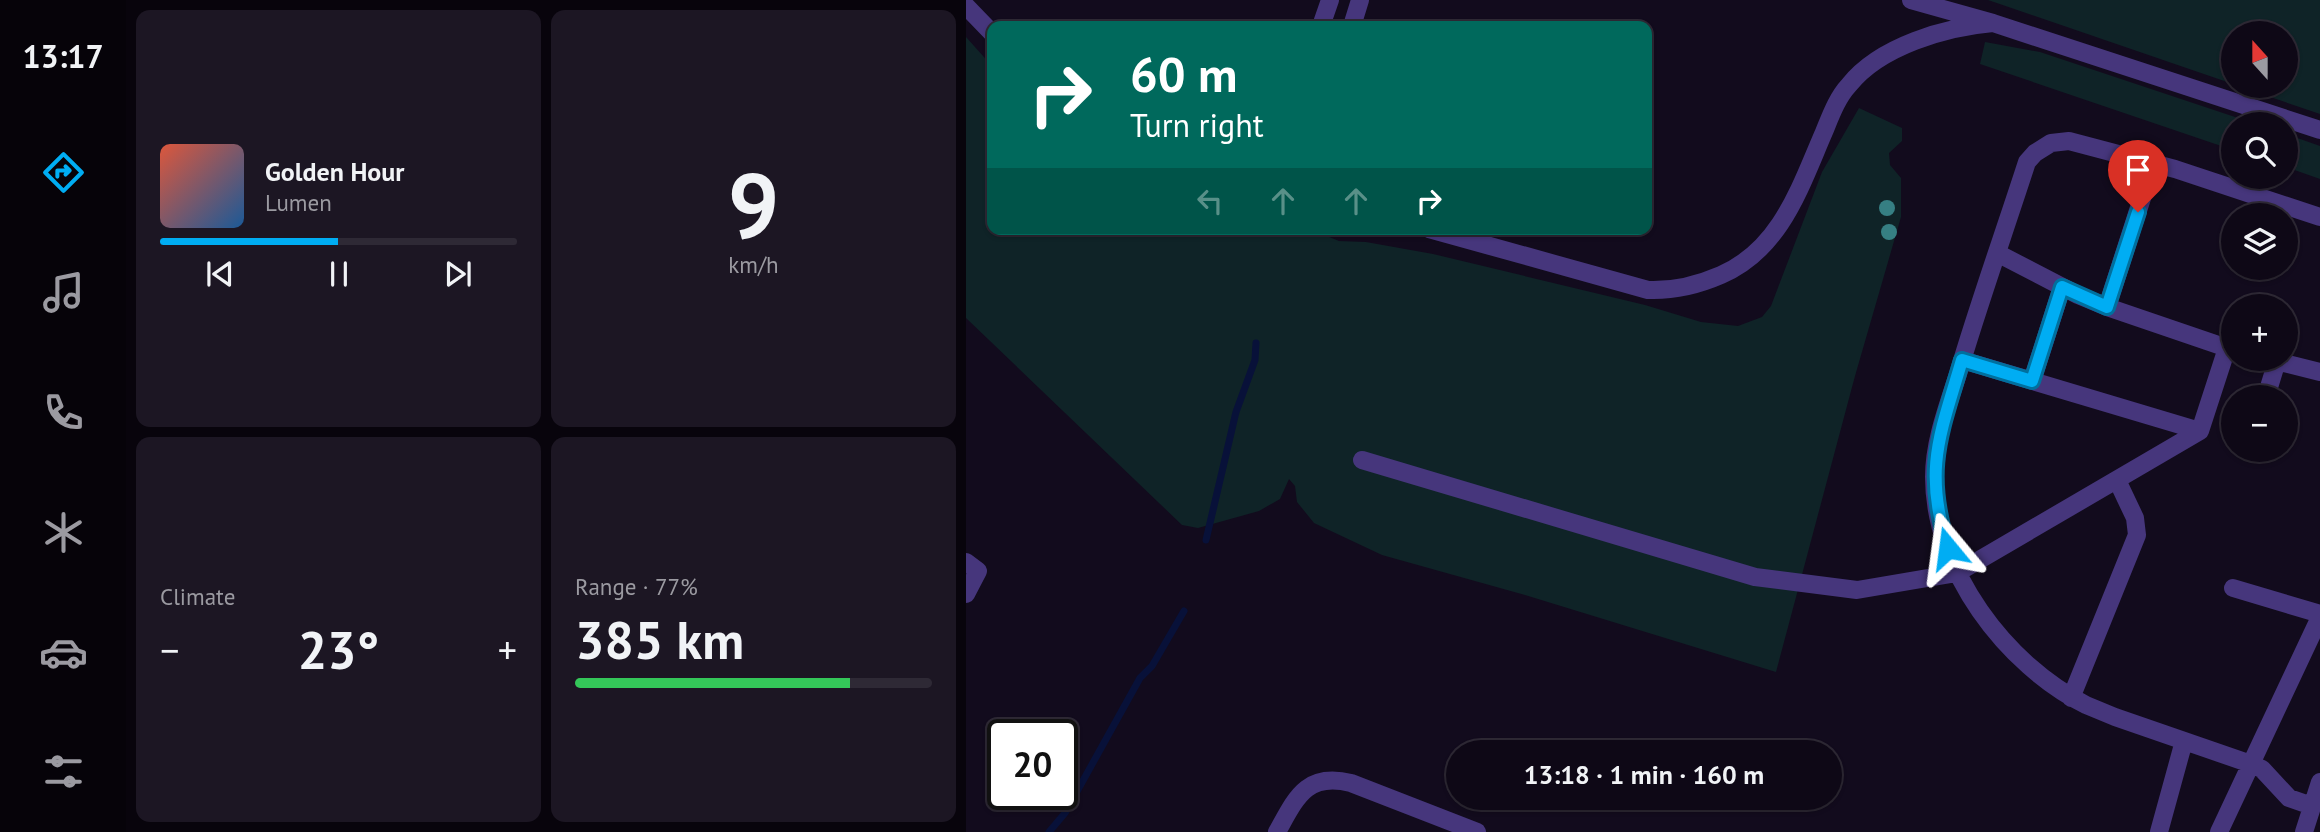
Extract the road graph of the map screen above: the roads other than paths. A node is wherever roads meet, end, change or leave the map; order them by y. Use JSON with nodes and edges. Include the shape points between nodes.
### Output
{"nodes":[{"id":1,"x":1330,"y":0,"type":"edge"},
{"id":2,"x":1360,"y":0,"type":"edge"},
{"id":3,"x":1911,"y":0,"type":"edge"},
{"id":4,"x":966,"y":6,"type":"edge"},
{"id":5,"x":1323,"y":21,"type":"edge"},
{"id":6,"x":1354,"y":21,"type":"edge"},
{"id":7,"x":1993,"y":23,"type":"junction"},
{"id":8,"x":987,"y":28,"type":"edge"},
{"id":9,"x":2320,"y":130,"type":"edge"},
{"id":10,"x":2153,"y":164,"type":"junction"},
{"id":11,"x":2320,"y":216,"type":"edge"},
{"id":12,"x":1451,"y":235,"type":"edge"},
{"id":13,"x":1997,"y":253,"type":"junction"},
{"id":14,"x":2062,"y":287,"type":"junction"},
{"id":15,"x":2107,"y":307,"type":"junction"},
{"id":16,"x":2221,"y":346,"type":"edge"},
{"id":17,"x":1962,"y":360,"type":"junction"},
{"id":18,"x":2298,"y":366,"type":"edge"},
{"id":19,"x":2222,"y":371,"type":"edge"},
{"id":20,"x":2320,"y":372,"type":"edge"},
{"id":21,"x":2032,"y":381,"type":"junction"},
{"id":22,"x":2200,"y":431,"type":"junction"},
{"id":23,"x":1362,"y":460,"type":"dead end"},
{"id":24,"x":2117,"y":480,"type":"junction"},
{"id":25,"x":972,"y":567,"type":"edge"},
{"id":26,"x":1957,"y":573,"type":"junction"},
{"id":27,"x":2233,"y":588,"type":"dead end"},
{"id":28,"x":966,"y":594,"type":"edge"},
{"id":29,"x":2320,"y":616,"type":"edge"},
{"id":30,"x":2071,"y":698,"type":"junction"},
{"id":31,"x":2184,"y":741,"type":"junction"},
{"id":32,"x":2251,"y":764,"type":"junction"},
{"id":33,"x":2320,"y":782,"type":"edge"},
{"id":34,"x":2312,"y":806,"type":"junction"},
{"id":35,"x":1277,"y":832,"type":"edge"},
{"id":36,"x":1477,"y":832,"type":"edge"},
{"id":37,"x":2159,"y":832,"type":"edge"},
{"id":38,"x":2219,"y":832,"type":"edge"},
{"id":39,"x":2304,"y":832,"type":"edge"}],
"edges":[{"from":1,"to":5,"type":"street"},
{"from":2,"to":6,"type":"street"},
{"from":3,"to":7,"type":"street"},
{"from":4,"to":8,"type":"street"},
{"from":7,"to":9,"type":"street"},
{"from":7,"to":12,"type":"street","via":[[1926,37],[1890,53],[1858,75],[1835,107],[1775,234],[1744,263],[1710,280],[1671,290],[1648,290]]},
{"from":10,"to":11,"type":"street"},
{"from":10,"to":13,"type":"street","via":[[2069,141],[2042,147],[2027,162]]},
{"from":10,"to":15,"type":"street"},
{"from":13,"to":14,"type":"street"},
{"from":13,"to":17,"type":"street"},
{"from":14,"to":15,"type":"street"},
{"from":14,"to":21,"type":"street"},
{"from":15,"to":16,"type":"street"},
{"from":17,"to":21,"type":"street"},
{"from":17,"to":26,"type":"street","via":[[1938,438],[1934,478],[1941,527]]},
{"from":18,"to":20,"type":"street"},
{"from":19,"to":22,"type":"street"},
{"from":21,"to":22,"type":"street"},
{"from":22,"to":24,"type":"street"},
{"from":23,"to":26,"type":"street","via":[[1755,577],[1857,590]]},
{"from":24,"to":26,"type":"street"},
{"from":24,"to":30,"type":"street","via":[[2135,518],[2137,535]]},
{"from":25,"to":28,"type":"street"},
{"from":26,"to":30,"type":"street","via":[[1989,625],[2040,676]]},
{"from":27,"to":29,"type":"street"},
{"from":29,"to":32,"type":"street"},
{"from":30,"to":31,"type":"street"},
{"from":31,"to":32,"type":"street"},
{"from":31,"to":37,"type":"street"},
{"from":32,"to":34,"type":"street","via":[[2262,769],[2289,798]]},
{"from":32,"to":38,"type":"street"},
{"from":33,"to":34,"type":"street"},
{"from":34,"to":39,"type":"street"},
{"from":35,"to":36,"type":"street","via":[[1302,791],[1329,780],[1351,783]]}]}
